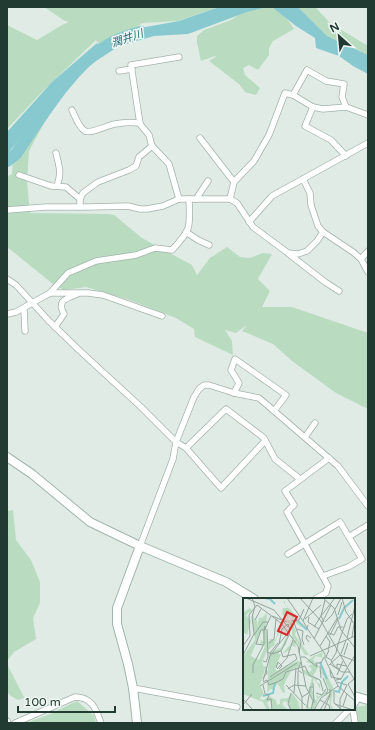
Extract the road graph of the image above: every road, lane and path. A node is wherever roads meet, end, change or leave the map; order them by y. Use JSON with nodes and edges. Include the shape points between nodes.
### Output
{"nodes":[{"id":1,"x":179,"y":57,"type":"dead end"},
{"id":2,"x":132,"y":69,"type":"junction"},
{"id":3,"x":119,"y":71,"type":"dead end"},
{"id":4,"x":293,"y":95,"type":"junction"},
{"id":5,"x":313,"y":107,"type":"junction"},
{"id":6,"x":346,"y":107,"type":"junction"},
{"id":7,"x":72,"y":110,"type":"dead end"},
{"id":8,"x":368,"y":115,"type":"edge"},
{"id":9,"x":140,"y":123,"type":"junction"},
{"id":10,"x":200,"y":138,"type":"dead end"},
{"id":11,"x":368,"y":143,"type":"edge"},
{"id":12,"x":152,"y":146,"type":"junction"},
{"id":13,"x":56,"y":153,"type":"dead end"},
{"id":14,"x":346,"y":156,"type":"junction"},
{"id":15,"x":19,"y":175,"type":"dead end"},
{"id":16,"x":303,"y":179,"type":"junction"},
{"id":17,"x":208,"y":181,"type":"dead end"},
{"id":18,"x":234,"y":182,"type":"junction"},
{"id":19,"x":58,"y":186,"type":"junction"},
{"id":20,"x":80,"y":199,"type":"junction"},
{"id":21,"x":179,"y":199,"type":"junction"},
{"id":22,"x":189,"y":199,"type":"junction"},
{"id":23,"x":196,"y":199,"type":"junction"},
{"id":24,"x":230,"y":199,"type":"junction"},
{"id":25,"x":80,"y":207,"type":"junction"},
{"id":26,"x":7,"y":210,"type":"edge"},
{"id":27,"x":249,"y":222,"type":"junction"},
{"id":28,"x":186,"y":232,"type":"junction"},
{"id":29,"x":323,"y":232,"type":"junction"},
{"id":30,"x":209,"y":245,"type":"dead end"},
{"id":31,"x":368,"y":251,"type":"edge"},
{"id":32,"x":288,"y":253,"type":"junction"},
{"id":33,"x":361,"y":260,"type":"junction"},
{"id":34,"x":368,"y":272,"type":"edge"},
{"id":35,"x":7,"y":279,"type":"edge"},
{"id":36,"x":339,"y":291,"type":"dead end"},
{"id":37,"x":50,"y":293,"type":"junction"},
{"id":38,"x":81,"y":293,"type":"junction"},
{"id":39,"x":33,"y":303,"type":"junction"},
{"id":40,"x":24,"y":309,"type":"junction"},
{"id":41,"x":7,"y":314,"type":"edge"},
{"id":42,"x":162,"y":316,"type":"dead end"},
{"id":43,"x":55,"y":327,"type":"junction"},
{"id":44,"x":25,"y":331,"type":"dead end"},
{"id":45,"x":234,"y":393,"type":"junction"},
{"id":46,"x":274,"y":411,"type":"junction"},
{"id":47,"x":315,"y":423,"type":"dead end"},
{"id":48,"x":305,"y":437,"type":"junction"},
{"id":49,"x":265,"y":440,"type":"junction"},
{"id":50,"x":176,"y":442,"type":"junction"},
{"id":51,"x":186,"y":448,"type":"junction"},
{"id":52,"x":7,"y":457,"type":"edge"},
{"id":53,"x":329,"y":458,"type":"junction"},
{"id":54,"x":300,"y":480,"type":"junction"},
{"id":55,"x":368,"y":506,"type":"edge"},
{"id":56,"x":368,"y":525,"type":"edge"},
{"id":57,"x":350,"y":536,"type":"junction"},
{"id":58,"x":305,"y":545,"type":"junction"},
{"id":59,"x":140,"y":546,"type":"junction"},
{"id":60,"x":288,"y":554,"type":"dead end"},
{"id":61,"x":323,"y":576,"type":"junction"},
{"id":62,"x":252,"y":598,"type":"edge"},
{"id":63,"x":317,"y":598,"type":"edge"},
{"id":64,"x":133,"y":688,"type":"junction"},
{"id":65,"x":356,"y":700,"type":"edge"},
{"id":66,"x":368,"y":700,"type":"edge"},
{"id":67,"x":237,"y":707,"type":"dead end"},
{"id":68,"x":349,"y":710,"type":"edge"},
{"id":69,"x":353,"y":710,"type":"edge"},
{"id":70,"x":15,"y":723,"type":"edge"},
{"id":71,"x":101,"y":723,"type":"edge"},
{"id":72,"x":137,"y":723,"type":"edge"},
{"id":73,"x":336,"y":723,"type":"edge"},
{"id":74,"x":355,"y":723,"type":"edge"}],
"edges":[{"from":1,"to":2,"type":"street","via":[[131,65]]},
{"from":2,"to":3,"type":"street"},
{"from":2,"to":9,"type":"street"},
{"from":4,"to":5,"type":"street"},
{"from":4,"to":6,"type":"street","via":[[306,70],[326,81],[344,84],[342,97]]},
{"from":4,"to":18,"type":"street","via":[[285,93],[270,135],[254,161]]},
{"from":5,"to":6,"type":"street"},
{"from":5,"to":14,"type":"street","via":[[305,126],[330,140]]},
{"from":6,"to":8,"type":"street"},
{"from":7,"to":9,"type":"street","via":[[84,131],[89,132],[121,122]]},
{"from":9,"to":12,"type":"street","via":[[149,135]]},
{"from":10,"to":18,"type":"street"},
{"from":11,"to":14,"type":"street"},
{"from":12,"to":20,"type":"street","via":[[139,157],[136,166],[98,182],[83,193]]},
{"from":12,"to":21,"type":"street","via":[[169,164]]},
{"from":13,"to":19,"type":"street","via":[[61,175]]},
{"from":14,"to":16,"type":"street"},
{"from":15,"to":19,"type":"street","via":[[50,186]]},
{"from":16,"to":27,"type":"street","via":[[272,196]]},
{"from":16,"to":29,"type":"street","via":[[310,193],[314,218]]},
{"from":17,"to":23,"type":"street"},
{"from":18,"to":24,"type":"street"},
{"from":19,"to":20,"type":"street","via":[[66,187]]},
{"from":20,"to":25,"type":"street"},
{"from":21,"to":22,"type":"street"},
{"from":21,"to":25,"type":"street","via":[[147,209],[128,206]]},
{"from":22,"to":23,"type":"street"},
{"from":22,"to":28,"type":"street","via":[[190,223]]},
{"from":23,"to":24,"type":"street"},
{"from":24,"to":27,"type":"street","via":[[237,203]]},
{"from":25,"to":26,"type":"street"},
{"from":27,"to":32,"type":"street"},
{"from":28,"to":30,"type":"street"},
{"from":28,"to":37,"type":"street","via":[[172,250],[155,248],[136,255],[96,261],[68,273]]},
{"from":29,"to":32,"type":"street","via":[[307,251],[298,254]]},
{"from":29,"to":33,"type":"street"},
{"from":31,"to":33,"type":"street"},
{"from":32,"to":36,"type":"street"},
{"from":33,"to":34,"type":"street"},
{"from":35,"to":39,"type":"street","via":[[16,284]]},
{"from":37,"to":38,"type":"street"},
{"from":37,"to":39,"type":"street"},
{"from":38,"to":42,"type":"street","via":[[103,295]]},
{"from":38,"to":43,"type":"street","via":[[64,300],[61,309],[64,314]]},
{"from":39,"to":40,"type":"street"},
{"from":39,"to":43,"type":"street"},
{"from":40,"to":41,"type":"street"},
{"from":40,"to":44,"type":"street"},
{"from":43,"to":50,"type":"street"},
{"from":45,"to":46,"type":"street","via":[[259,398]]},
{"from":45,"to":46,"type":"street","via":[[239,383],[230,370],[235,359],[286,395]]},
{"from":45,"to":50,"type":"street","via":[[209,385],[199,389]]},
{"from":46,"to":48,"type":"street"},
{"from":47,"to":48,"type":"street"},
{"from":48,"to":53,"type":"street"},
{"from":49,"to":51,"type":"street","via":[[226,409]]},
{"from":49,"to":51,"type":"street","via":[[221,488]]},
{"from":49,"to":54,"type":"street","via":[[275,459]]},
{"from":50,"to":51,"type":"street"},
{"from":50,"to":59,"type":"street","via":[[173,459]]},
{"from":52,"to":59,"type":"street","via":[[32,474],[90,522]]},
{"from":53,"to":54,"type":"street"},
{"from":53,"to":55,"type":"street"},
{"from":54,"to":58,"type":"street","via":[[285,491],[294,505],[287,512]]},
{"from":56,"to":57,"type":"street"},
{"from":57,"to":58,"type":"street","via":[[340,522]]},
{"from":57,"to":61,"type":"street","via":[[362,559]]},
{"from":58,"to":60,"type":"street"},
{"from":58,"to":61,"type":"street"},
{"from":59,"to":62,"type":"street","via":[[226,582]]},
{"from":59,"to":64,"type":"street","via":[[118,608],[117,624]]},
{"from":61,"to":63,"type":"street","via":[[328,586],[326,593]]},
{"from":64,"to":67,"type":"street"},
{"from":64,"to":72,"type":"street"},
{"from":65,"to":66,"type":"street"},
{"from":68,"to":73,"type":"street"},
{"from":69,"to":74,"type":"street"},
{"from":70,"to":71,"type":"street","via":[[75,697],[81,697],[96,708]]}]}
